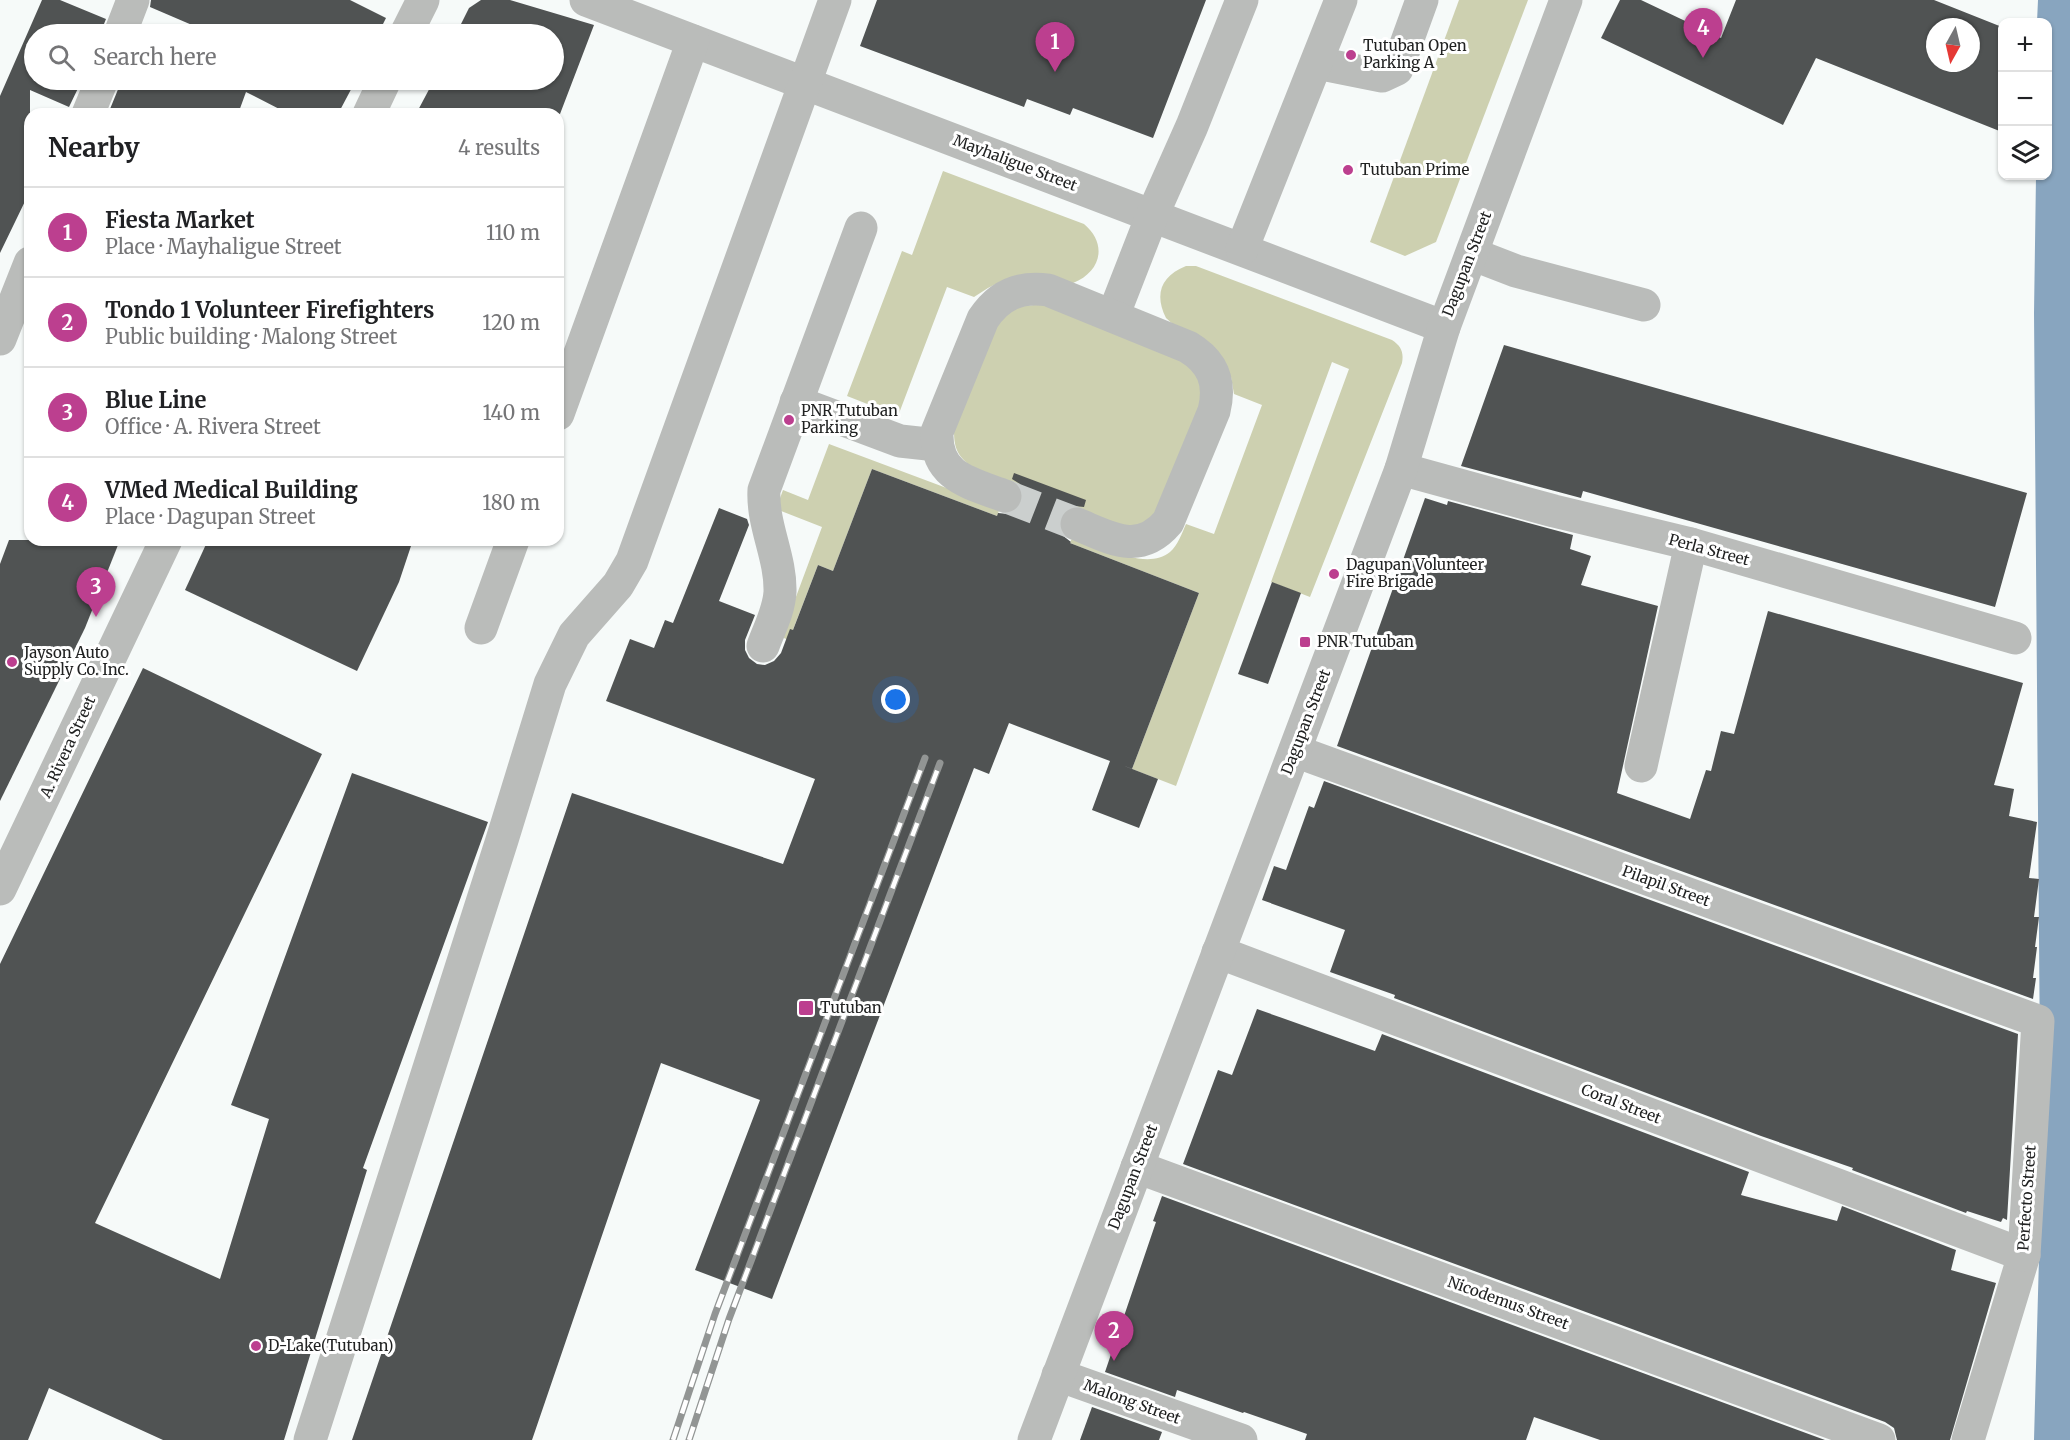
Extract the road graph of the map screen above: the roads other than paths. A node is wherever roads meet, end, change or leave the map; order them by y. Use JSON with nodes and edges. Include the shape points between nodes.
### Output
{"nodes":[{"id":1,"x":133,"y":0,"type":"edge"},
{"id":2,"x":423,"y":0,"type":"edge"},
{"id":3,"x":586,"y":0,"type":"edge"},
{"id":4,"x":835,"y":0,"type":"edge"},
{"id":5,"x":1242,"y":0,"type":"edge"},
{"id":6,"x":1341,"y":0,"type":"edge"},
{"id":7,"x":1422,"y":0,"type":"edge"},
{"id":8,"x":1566,"y":0,"type":"edge"},
{"id":9,"x":124,"y":24,"type":"edge"},
{"id":10,"x":411,"y":24,"type":"edge"},
{"id":11,"x":693,"y":41,"type":"junction"},
{"id":12,"x":1317,"y":63,"type":"junction"},
{"id":13,"x":805,"y":84,"type":"junction"},
{"id":14,"x":98,"y":90,"type":"edge"},
{"id":15,"x":380,"y":90,"type":"edge"},
{"id":16,"x":90,"y":108,"type":"edge"},
{"id":17,"x":372,"y":108,"type":"edge"},
{"id":18,"x":1152,"y":216,"type":"junction"},
{"id":19,"x":861,"y":228,"type":"dead end"},
{"id":20,"x":1242,"y":249,"type":"junction"},
{"id":21,"x":1472,"y":254,"type":"junction"},
{"id":22,"x":24,"y":278,"type":"edge"},
{"id":23,"x":1644,"y":305,"type":"dead end"},
{"id":24,"x":1113,"y":316,"type":"junction"},
{"id":25,"x":1444,"y":327,"type":"junction"},
{"id":26,"x":0,"y":339,"type":"edge"},
{"id":27,"x":564,"y":397,"type":"edge"},
{"id":28,"x":796,"y":402,"type":"junction"},
{"id":29,"x":937,"y":445,"type":"junction"},
{"id":30,"x":1401,"y":469,"type":"junction"},
{"id":31,"x":1005,"y":496,"type":"tunnel mouth"},
{"id":32,"x":1077,"y":524,"type":"tunnel mouth"},
{"id":33,"x":1691,"y":544,"type":"junction"},
{"id":34,"x":163,"y":546,"type":"edge"},
{"id":35,"x":511,"y":546,"type":"edge"},
{"id":36,"x":481,"y":628,"type":"dead end"},
{"id":37,"x":2015,"y":638,"type":"dead end"},
{"id":38,"x":763,"y":646,"type":"dead end"},
{"id":39,"x":1295,"y":751,"type":"junction"},
{"id":40,"x":1641,"y":766,"type":"dead end"},
{"id":41,"x":0,"y":889,"type":"edge"},
{"id":42,"x":1218,"y":952,"type":"junction"},
{"id":43,"x":2038,"y":1021,"type":"joint"},
{"id":44,"x":1137,"y":1167,"type":"junction"},
{"id":45,"x":2024,"y":1255,"type":"junction"},
{"id":46,"x":1058,"y":1375,"type":"junction"},
{"id":47,"x":310,"y":1440,"type":"edge"},
{"id":48,"x":1034,"y":1440,"type":"edge"},
{"id":49,"x":1241,"y":1440,"type":"edge"},
{"id":50,"x":1879,"y":1440,"type":"edge"},
{"id":51,"x":1968,"y":1440,"type":"edge"}],
"edges":[{"from":1,"to":9,"type":"street"},
{"from":2,"to":10,"type":"street"},
{"from":3,"to":11,"type":"street","name":"Mayhaligue Street"},
{"from":4,"to":13,"type":"street"},
{"from":5,"to":18,"type":"street"},
{"from":6,"to":12,"type":"street"},
{"from":7,"to":12,"type":"street","via":[[1396,69],[1382,76]]},
{"from":8,"to":21,"type":"street","name":"Dagupan Street"},
{"from":11,"to":13,"type":"street","name":"Mayhaligue Street"},
{"from":11,"to":27,"type":"street"},
{"from":12,"to":20,"type":"street"},
{"from":13,"to":18,"type":"street","name":"Mayhaligue Street"},
{"from":13,"to":47,"type":"street","via":[[632,561],[618,585],[574,635],[550,684]]},
{"from":14,"to":16,"type":"street"},
{"from":15,"to":17,"type":"street"},
{"from":18,"to":20,"type":"street","name":"Mayhaligue Street"},
{"from":18,"to":24,"type":"street"},
{"from":19,"to":28,"type":"street"},
{"from":20,"to":25,"type":"street","name":"Mayhaligue Street"},
{"from":21,"to":23,"type":"street","via":[[1516,272]]},
{"from":21,"to":25,"type":"street","name":"Dagupan Street"},
{"from":22,"to":26,"type":"street"},
{"from":24,"to":29,"type":"street","via":[[1048,290],[1023,289],[999,300],[982,319],[937,432]]},
{"from":24,"to":32,"type":"street","via":[[1199,354],[1214,374],[1217,398],[1168,522],[1160,531],[1139,542],[1127,542]]},
{"from":25,"to":30,"type":"street","name":"Dagupan Street"},
{"from":28,"to":29,"type":"street","via":[[900,441]]},
{"from":28,"to":38,"type":"street","via":[[764,490],[765,517],[780,594]]},
{"from":29,"to":31,"type":"street","via":[[940,458],[956,476]]},
{"from":30,"to":33,"type":"street","name":"Perla Street"},
{"from":30,"to":39,"type":"street","name":"Dagupan Street"},
{"from":33,"to":37,"type":"street","name":"Perla Street"},
{"from":33,"to":40,"type":"street"},
{"from":34,"to":41,"type":"street","name":"A. Rivera Street"},
{"from":35,"to":36,"type":"street"},
{"from":39,"to":42,"type":"street","name":"Dagupan Street"},
{"from":39,"to":43,"type":"street","name":"Pilapil Street"},
{"from":42,"to":44,"type":"street","name":"Dagupan Street"},
{"from":42,"to":45,"type":"street","name":"Coral Street"},
{"from":43,"to":45,"type":"street","name":"Perfecto Street"},
{"from":44,"to":46,"type":"street","name":"Dagupan Street"},
{"from":44,"to":50,"type":"street","name":"Nicodemus Street"},
{"from":45,"to":51,"type":"street","name":"Perfecto Street"},
{"from":46,"to":48,"type":"street","name":"Dagupan Street"},
{"from":46,"to":49,"type":"street","name":"Malong Street"}]}
